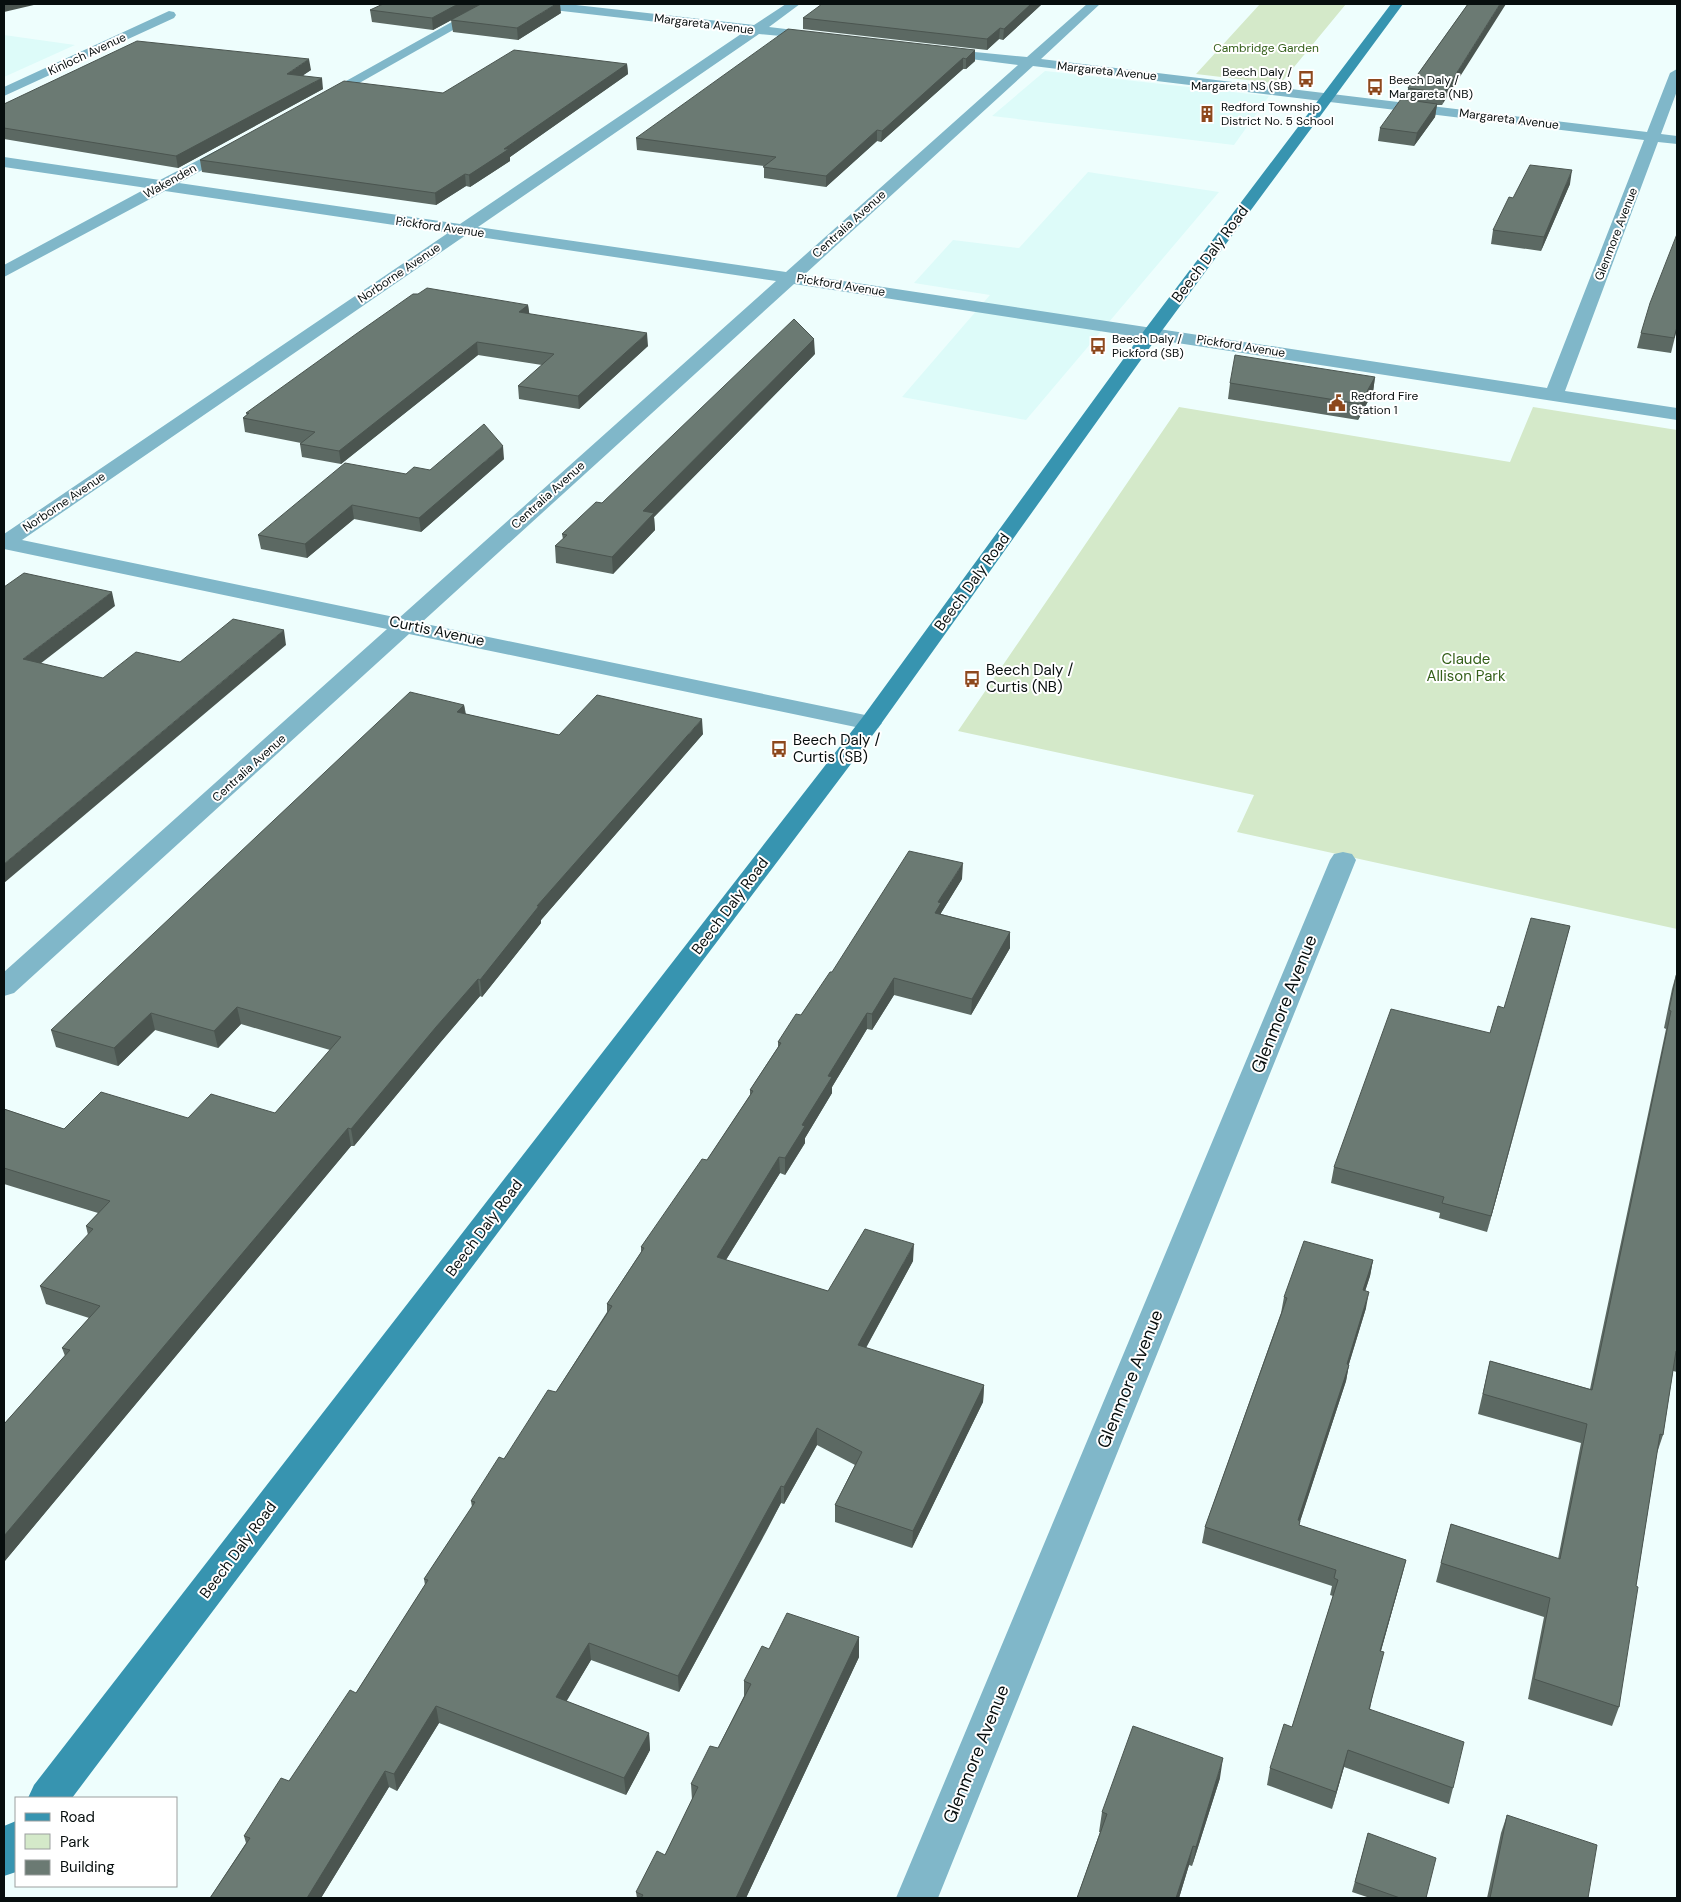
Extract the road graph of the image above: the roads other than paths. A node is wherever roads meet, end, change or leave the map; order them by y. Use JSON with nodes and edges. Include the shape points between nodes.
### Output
{"nodes":[{"id":1,"x":493,"y":4,"type":"edge"},
{"id":2,"x":536,"y":4,"type":"edge"},
{"id":3,"x":794,"y":4,"type":"edge"},
{"id":4,"x":1094,"y":4,"type":"edge"},
{"id":5,"x":1397,"y":4,"type":"edge"},
{"id":6,"x":170,"y":15,"type":"dead end"},
{"id":7,"x":756,"y":30,"type":"junction"},
{"id":8,"x":832,"y":39,"type":"edge"},
{"id":9,"x":928,"y":50,"type":"edge"},
{"id":10,"x":1029,"y":62,"type":"junction"},
{"id":11,"x":1677,"y":74,"type":"edge"},
{"id":12,"x":4,"y":92,"type":"edge"},
{"id":13,"x":1327,"y":97,"type":"junction"},
{"id":14,"x":302,"y":109,"type":"edge"},
{"id":15,"x":250,"y":137,"type":"edge"},
{"id":16,"x":1653,"y":137,"type":"junction"},
{"id":17,"x":1677,"y":140,"type":"edge"},
{"id":18,"x":4,"y":162,"type":"edge"},
{"id":19,"x":161,"y":186,"type":"junction"},
{"id":20,"x":462,"y":230,"type":"junction"},
{"id":21,"x":4,"y":272,"type":"edge"},
{"id":22,"x":789,"y":278,"type":"junction"},
{"id":23,"x":1152,"y":332,"type":"junction"},
{"id":24,"x":1554,"y":395,"type":"junction"},
{"id":25,"x":1677,"y":414,"type":"edge"},
{"id":26,"x":4,"y":543,"type":"edge"},
{"id":27,"x":406,"y":624,"type":"junction"},
{"id":28,"x":870,"y":722,"type":"junction"},
{"id":29,"x":1343,"y":860,"type":"dead end"},
{"id":30,"x":4,"y":987,"type":"edge"},
{"id":31,"x":49,"y":1797,"type":"edge"},
{"id":32,"x":15,"y":1841,"type":"edge"},
{"id":33,"x":4,"y":1857,"type":"edge"},
{"id":34,"x":916,"y":1898,"type":"edge"}],
"edges":[{"from":1,"to":14,"type":"street"},
{"from":2,"to":7,"type":"street","name":"Margareta Avenue"},
{"from":3,"to":7,"type":"street","name":"Norborne Avenue"},
{"from":4,"to":10,"type":"street","name":"Centralia Avenue"},
{"from":5,"to":13,"type":"main road","name":"Beech Daly Road"},
{"from":6,"to":12,"type":"street","name":"Kinloch Avenue"},
{"from":7,"to":8,"type":"street","name":"Margareta Avenue"},
{"from":7,"to":20,"type":"street","name":"Norborne Avenue"},
{"from":9,"to":10,"type":"street","name":"Margareta Avenue"},
{"from":10,"to":13,"type":"street","name":"Margareta Avenue"},
{"from":10,"to":22,"type":"street","name":"Centralia Avenue"},
{"from":11,"to":16,"type":"street","name":"Glenmore Avenue"},
{"from":13,"to":16,"type":"street","name":"Margareta Avenue"},
{"from":13,"to":23,"type":"main road","name":"Beech Daly Road"},
{"from":15,"to":19,"type":"street","name":"Wakenden"},
{"from":16,"to":17,"type":"street","name":"Margareta Avenue"},
{"from":16,"to":24,"type":"street","name":"Glenmore Avenue"},
{"from":18,"to":19,"type":"street","name":"Pickford Avenue"},
{"from":19,"to":20,"type":"street","name":"Pickford Avenue"},
{"from":19,"to":21,"type":"street","name":"Wakenden"},
{"from":20,"to":22,"type":"street","name":"Pickford Avenue"},
{"from":20,"to":26,"type":"street","name":"Norborne Avenue"},
{"from":22,"to":23,"type":"street","name":"Pickford Avenue"},
{"from":22,"to":27,"type":"street","name":"Centralia Avenue"},
{"from":23,"to":24,"type":"street","name":"Pickford Avenue"},
{"from":23,"to":28,"type":"main road","name":"Beech Daly Road"},
{"from":24,"to":25,"type":"street","name":"Pickford Avenue"},
{"from":26,"to":27,"type":"street","name":"Curtis Avenue"},
{"from":27,"to":28,"type":"street","name":"Curtis Avenue"},
{"from":27,"to":30,"type":"street","name":"Centralia Avenue"},
{"from":28,"to":31,"type":"main road","name":"Beech Daly Road"},
{"from":29,"to":34,"type":"street","name":"Glenmore Avenue"},
{"from":32,"to":33,"type":"main road"}]}
